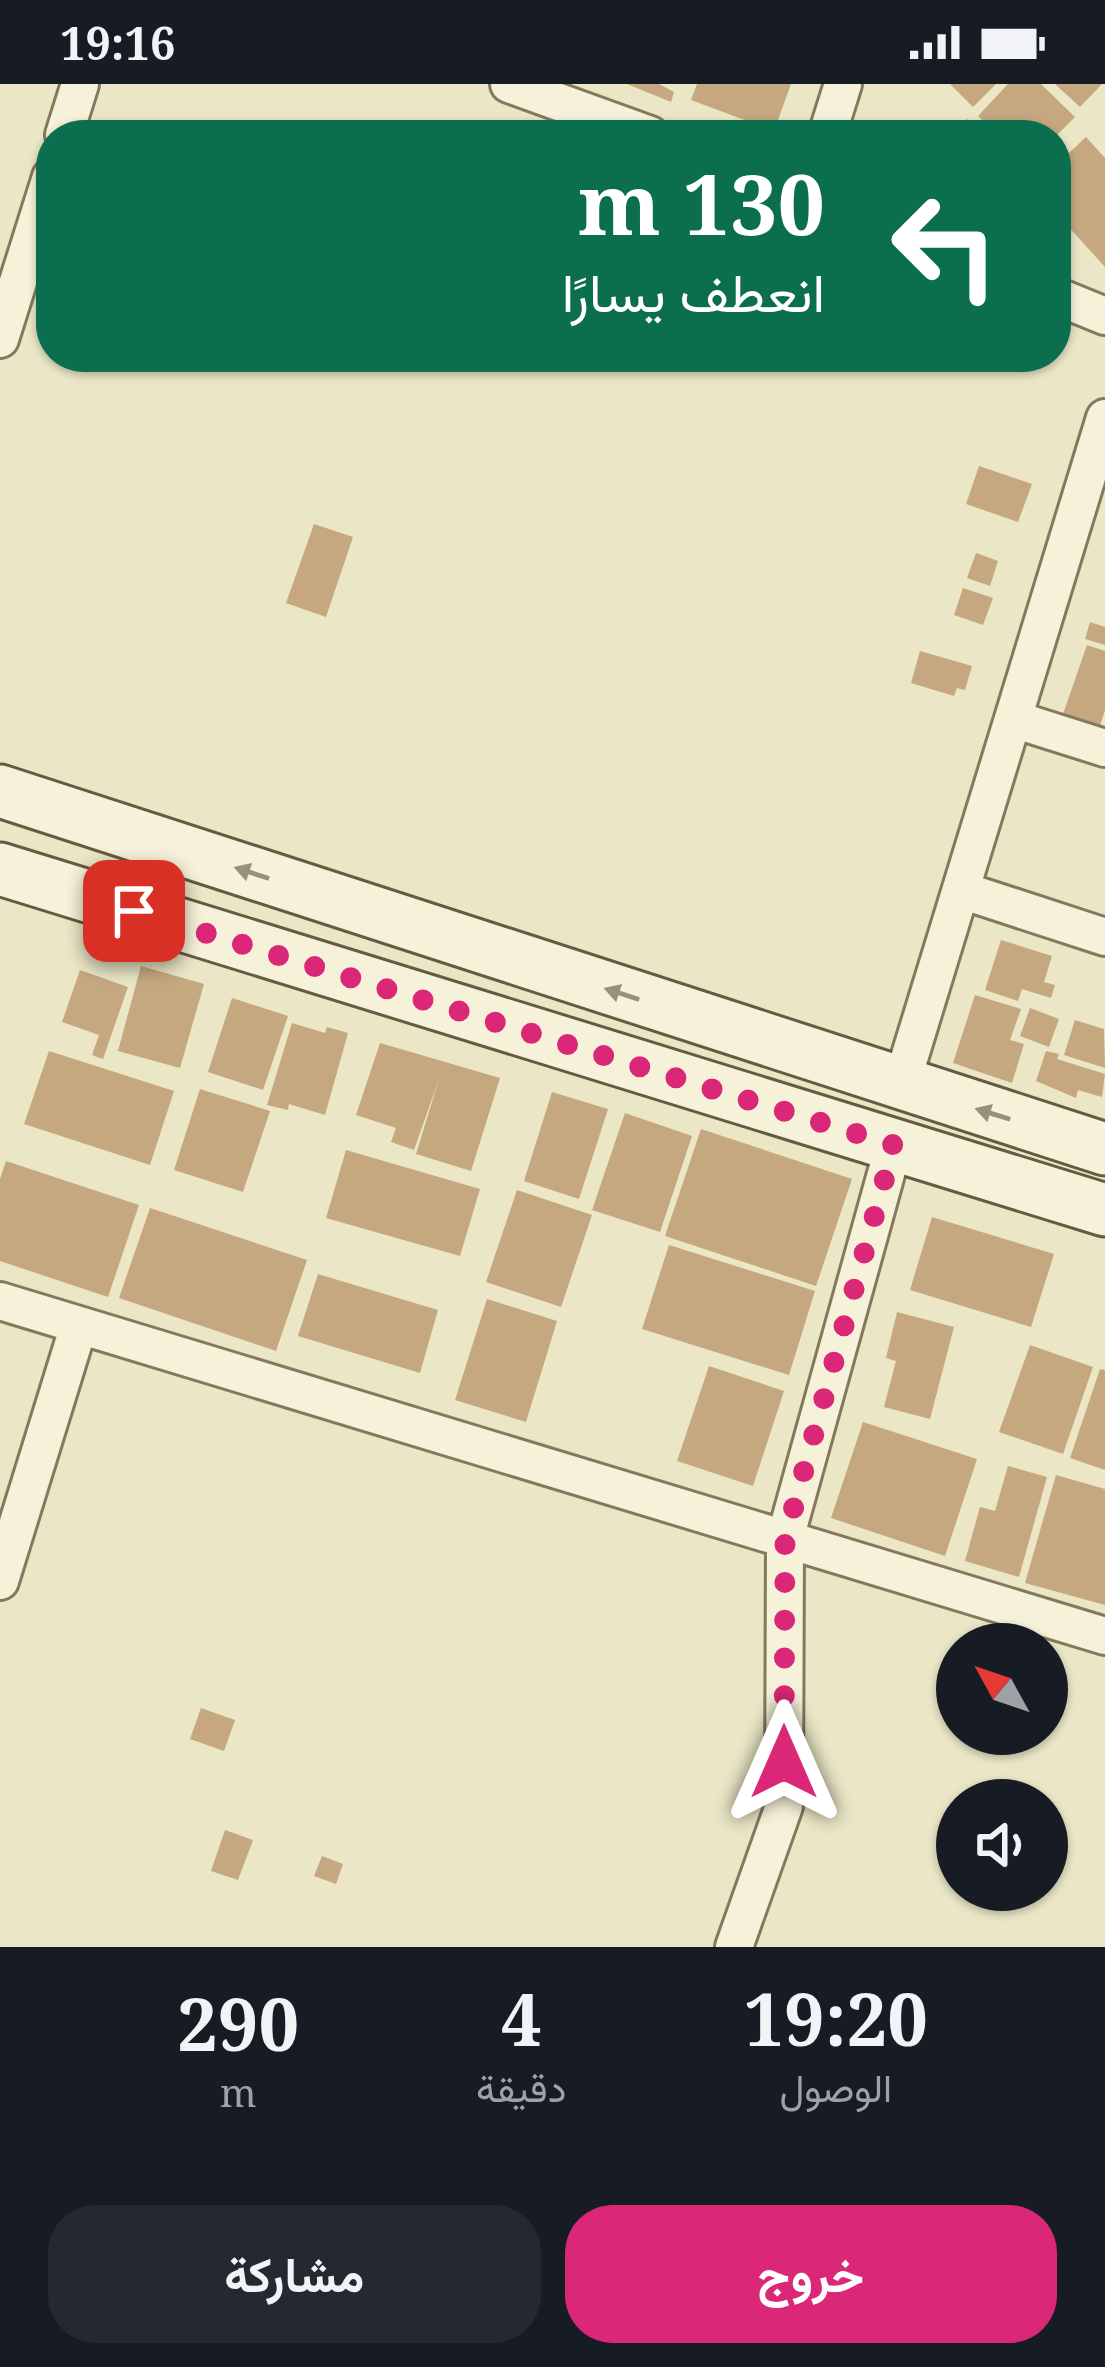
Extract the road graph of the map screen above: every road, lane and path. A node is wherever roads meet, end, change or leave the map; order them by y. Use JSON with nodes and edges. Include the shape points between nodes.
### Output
{"nodes":[{"id":1,"x":80,"y":84,"type":"edge"},
{"id":2,"x":509,"y":84,"type":"edge"},
{"id":3,"x":843,"y":84,"type":"edge"},
{"id":4,"x":69,"y":120,"type":"edge"},
{"id":5,"x":609,"y":120,"type":"edge"},
{"id":6,"x":832,"y":120,"type":"edge"},
{"id":7,"x":36,"y":225,"type":"edge"},
{"id":8,"x":1071,"y":302,"type":"edge"},
{"id":9,"x":1105,"y":316,"type":"edge"},
{"id":10,"x":0,"y":339,"type":"edge"},
{"id":11,"x":1105,"y":418,"type":"edge"},
{"id":12,"x":1013,"y":719,"type":"junction"},
{"id":13,"x":1105,"y":748,"type":"edge"},
{"id":14,"x":0,"y":791,"type":"edge"},
{"id":15,"x":0,"y":869,"type":"edge"},
{"id":16,"x":961,"y":890,"type":"junction"},
{"id":17,"x":1105,"y":937,"type":"edge"},
{"id":18,"x":901,"y":1085,"type":"junction"},
{"id":19,"x":894,"y":1145,"type":"junction"},
{"id":20,"x":1105,"y":1149,"type":"edge"},
{"id":21,"x":1105,"y":1210,"type":"edge"},
{"id":22,"x":0,"y":1301,"type":"edge"},
{"id":23,"x":79,"y":1325,"type":"junction"},
{"id":24,"x":785,"y":1539,"type":"junction"},
{"id":25,"x":0,"y":1581,"type":"edge"},
{"id":26,"x":1105,"y":1636,"type":"edge"},
{"id":27,"x":734,"y":1947,"type":"edge"}],
"edges":[{"from":1,"to":4,"type":"street"},
{"from":2,"to":5,"type":"street"},
{"from":3,"to":6,"type":"street"},
{"from":7,"to":10,"type":"street"},
{"from":8,"to":9,"type":"street"},
{"from":11,"to":12,"type":"street"},
{"from":12,"to":13,"type":"street"},
{"from":12,"to":16,"type":"street"},
{"from":18,"to":14,"type":"street","one_way":true},
{"from":15,"to":19,"type":"street"},
{"from":16,"to":17,"type":"street"},
{"from":16,"to":18,"type":"street"},
{"from":20,"to":18,"type":"street","one_way":true},
{"from":19,"to":21,"type":"street"},
{"from":19,"to":24,"type":"street"},
{"from":22,"to":23,"type":"street"},
{"from":23,"to":24,"type":"street"},
{"from":23,"to":25,"type":"street"},
{"from":24,"to":26,"type":"street"},
{"from":24,"to":27,"type":"street","via":[[784,1806]]}]}
